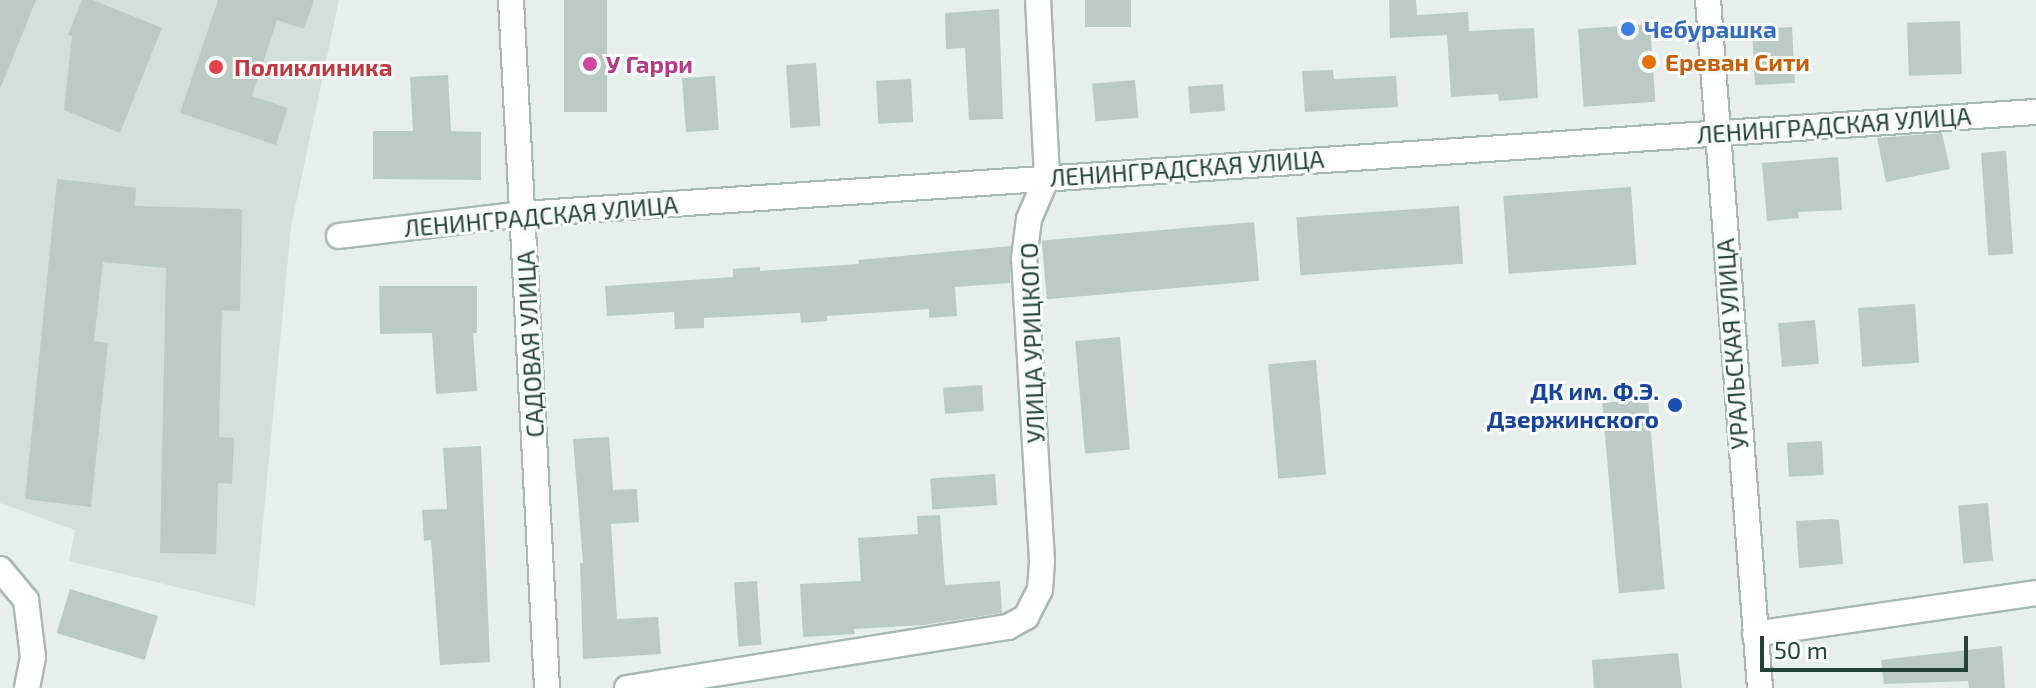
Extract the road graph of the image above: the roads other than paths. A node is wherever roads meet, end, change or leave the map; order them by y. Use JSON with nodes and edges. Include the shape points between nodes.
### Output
{"nodes":[{"id":1,"x":511,"y":0,"type":"edge"},
{"id":2,"x":1038,"y":0,"type":"edge"},
{"id":3,"x":1708,"y":0,"type":"edge"},
{"id":4,"x":2036,"y":112,"type":"edge"},
{"id":5,"x":1716,"y":134,"type":"junction"},
{"id":6,"x":1047,"y":177,"type":"junction"},
{"id":7,"x":523,"y":214,"type":"junction"},
{"id":8,"x":339,"y":236,"type":"dead end"},
{"id":9,"x":0,"y":569,"type":"edge"},
{"id":10,"x":2036,"y":593,"type":"edge"},
{"id":11,"x":1755,"y":634,"type":"junction"},
{"id":12,"x":30,"y":687,"type":"edge"},
{"id":13,"x":547,"y":688,"type":"edge"},
{"id":14,"x":627,"y":688,"type":"edge"},
{"id":15,"x":1760,"y":688,"type":"edge"}],
"edges":[{"from":1,"to":7,"type":"street","name":"САДОВАЯ УЛИЦА"},
{"from":2,"to":6,"type":"street","name":"УЛИЦА УРИЦКОГО"},
{"from":3,"to":5,"type":"street","name":"УРАЛЬСКАЯ УЛИЦА"},
{"from":4,"to":5,"type":"street","name":"ЛЕНИНГРАДСКАЯ УЛИЦА"},
{"from":5,"to":6,"type":"street","name":"ЛЕНИНГРАДСКАЯ УЛИЦА"},
{"from":5,"to":11,"type":"street","name":"УРАЛЬСКАЯ УЛИЦА"},
{"from":6,"to":7,"type":"street","name":"ЛЕНИНГРАДСКАЯ УЛИЦА"},
{"from":6,"to":14,"type":"street","name":"УЛИЦА УРИЦКОГО","via":[[1029,219],[1024,259],[1042,561],[1040,590],[1026,617],[1008,627]]},
{"from":7,"to":8,"type":"street","name":"ЛЕНИНГРАДСКАЯ УЛИЦА"},
{"from":7,"to":13,"type":"street","name":"САДОВАЯ УЛИЦА"},
{"from":9,"to":12,"type":"street","via":[[26,600],[33,657]]},
{"from":10,"to":11,"type":"street"},
{"from":11,"to":15,"type":"street","name":"УРАЛЬСКАЯ УЛИЦА"}]}
